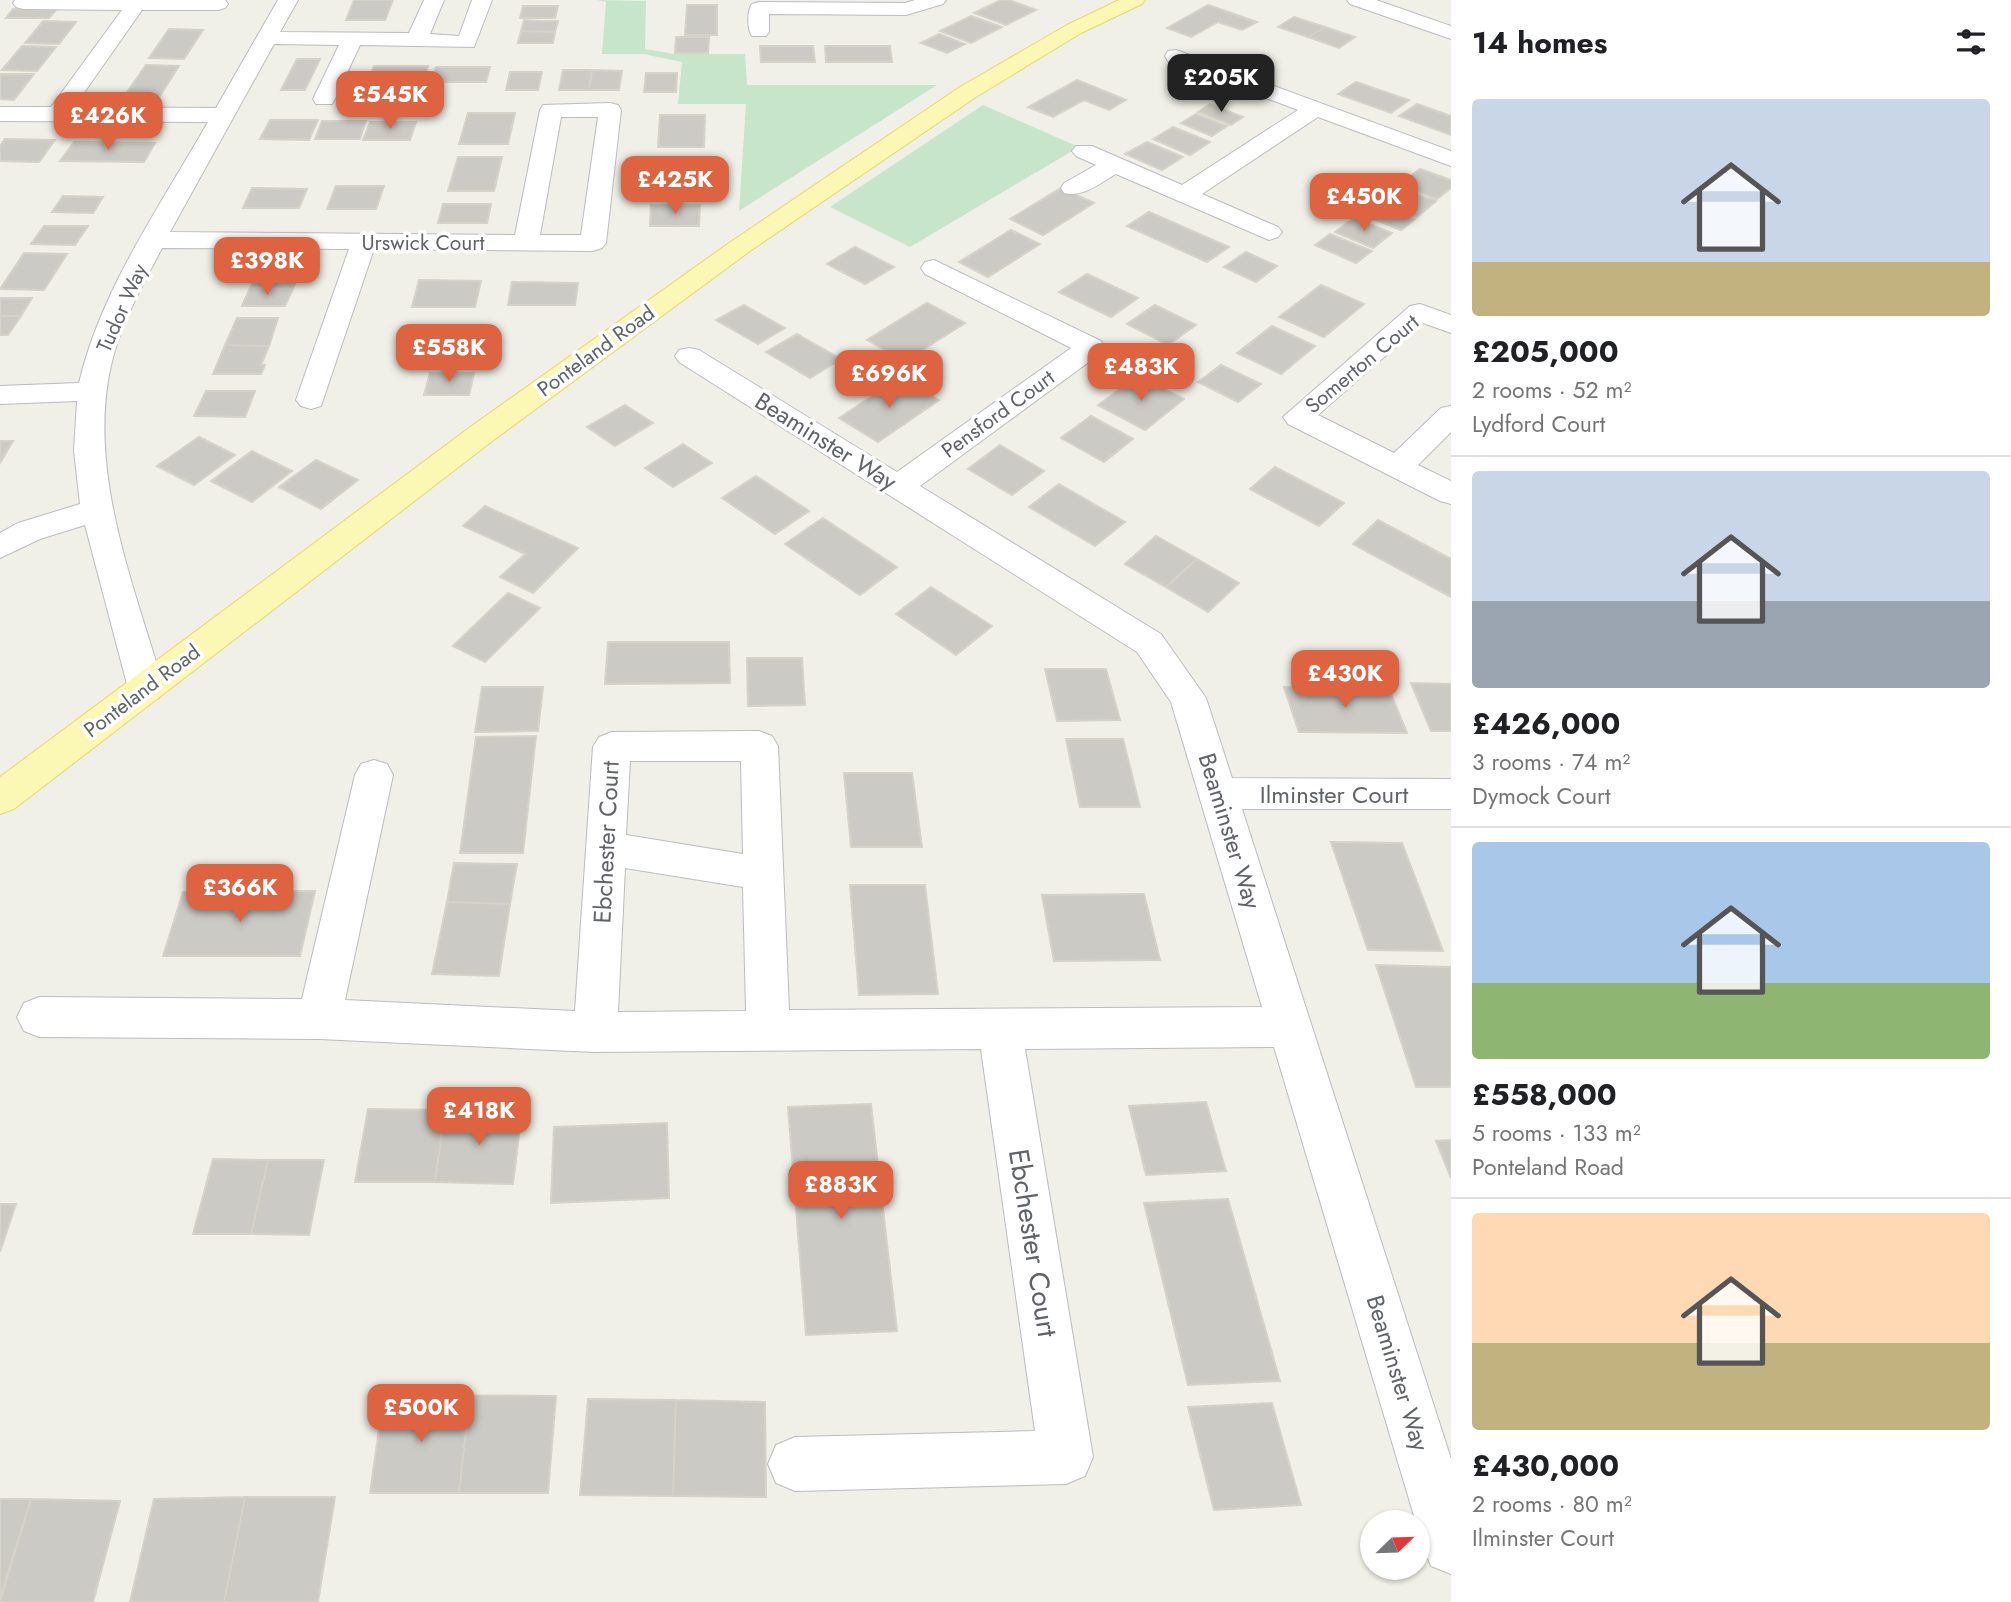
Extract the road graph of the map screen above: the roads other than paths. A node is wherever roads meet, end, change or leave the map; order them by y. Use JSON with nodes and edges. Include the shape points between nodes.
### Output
{"nodes":[{"id":1,"x":288,"y":0,"type":"edge"},
{"id":2,"x":433,"y":0,"type":"edge"},
{"id":3,"x":482,"y":0,"type":"edge"},
{"id":4,"x":936,"y":0,"type":"edge"},
{"id":5,"x":1113,"y":0,"type":"edge"},
{"id":6,"x":1135,"y":0,"type":"edge"},
{"id":7,"x":1357,"y":0,"type":"edge"},
{"id":8,"x":23,"y":3,"type":"dead end"},
{"id":9,"x":136,"y":4,"type":"junction"},
{"id":10,"x":218,"y":4,"type":"dead end"},
{"id":11,"x":828,"y":8,"type":"junction"},
{"id":12,"x":1074,"y":29,"type":"junction"},
{"id":13,"x":758,"y":32,"type":"dead end"},
{"id":14,"x":831,"y":32,"type":"dead end"},
{"id":15,"x":1451,"y":33,"type":"edge"},
{"id":16,"x":266,"y":38,"type":"junction"},
{"id":17,"x":417,"y":39,"type":"junction"},
{"id":18,"x":352,"y":40,"type":"junction"},
{"id":19,"x":1176,"y":56,"type":"dead end"},
{"id":20,"x":324,"y":99,"type":"dead end"},
{"id":21,"x":1316,"y":108,"type":"junction"},
{"id":22,"x":0,"y":114,"type":"edge"},
{"id":23,"x":58,"y":114,"type":"junction"},
{"id":24,"x":224,"y":115,"type":"junction"},
{"id":25,"x":1084,"y":151,"type":"dead end"},
{"id":26,"x":1451,"y":159,"type":"edge"},
{"id":27,"x":1116,"y":164,"type":"junction"},
{"id":28,"x":1073,"y":188,"type":"dead end"},
{"id":29,"x":1185,"y":194,"type":"junction"},
{"id":30,"x":1269,"y":232,"type":"dead end"},
{"id":31,"x":153,"y":240,"type":"junction"},
{"id":32,"x":364,"y":242,"type":"junction"},
{"id":33,"x":526,"y":243,"type":"junction"},
{"id":34,"x":934,"y":268,"type":"dead end"},
{"id":35,"x":1451,"y":325,"type":"edge"},
{"id":36,"x":689,"y":356,"type":"dead end"},
{"id":37,"x":92,"y":391,"type":"junction"},
{"id":38,"x":0,"y":395,"type":"edge"},
{"id":39,"x":311,"y":400,"type":"dead end"},
{"id":40,"x":1451,"y":415,"type":"edge"},
{"id":41,"x":1397,"y":467,"type":"junction"},
{"id":42,"x":898,"y":486,"type":"junction"},
{"id":43,"x":1451,"y":494,"type":"edge"},
{"id":44,"x":97,"y":510,"type":"junction"},
{"id":45,"x":0,"y":547,"type":"edge"},
{"id":46,"x":146,"y":688,"type":"junction"},
{"id":47,"x":374,"y":775,"type":"dead end"},
{"id":48,"x":1218,"y":793,"type":"junction"},
{"id":49,"x":1451,"y":794,"type":"edge"},
{"id":50,"x":0,"y":798,"type":"edge"},
{"id":51,"x":606,"y":848,"type":"junction"},
{"id":52,"x":764,"y":874,"type":"junction"},
{"id":53,"x":39,"y":1017,"type":"dead end"},
{"id":54,"x":319,"y":1019,"type":"junction"},
{"id":55,"x":1291,"y":1027,"type":"junction"},
{"id":56,"x":1000,"y":1029,"type":"junction"},
{"id":57,"x":768,"y":1030,"type":"junction"},
{"id":58,"x":595,"y":1032,"type":"junction"},
{"id":59,"x":795,"y":1464,"type":"dead end"},
{"id":60,"x":1451,"y":1546,"type":"edge"}],
"edges":[{"from":1,"to":16,"type":"street","name":"Tudor Way"},
{"from":2,"to":17,"type":"street"},
{"from":3,"to":17,"type":"street","via":[[467,43]]},
{"from":4,"to":11,"type":"street","via":[[886,19]]},
{"from":5,"to":12,"type":"main road","name":"Ponteland Road"},
{"from":6,"to":12,"type":"main road","name":"Ponteland Road"},
{"from":7,"to":15,"type":"street"},
{"from":8,"to":9,"type":"street"},
{"from":9,"to":10,"type":"street"},
{"from":9,"to":23,"type":"street"},
{"from":11,"to":13,"type":"street","via":[[759,8]]},
{"from":11,"to":14,"type":"street"},
{"from":12,"to":46,"type":"main road","name":"Ponteland Road","via":[[968,93],[741,246],[484,432]]},
{"from":16,"to":18,"type":"street"},
{"from":16,"to":24,"type":"street","name":"Tudor Way"},
{"from":17,"to":18,"type":"street"},
{"from":18,"to":20,"type":"street"},
{"from":19,"to":21,"type":"street"},
{"from":21,"to":26,"type":"street"},
{"from":21,"to":29,"type":"street"},
{"from":22,"to":23,"type":"street"},
{"from":23,"to":24,"type":"street"},
{"from":24,"to":31,"type":"street","name":"Tudor Way"},
{"from":25,"to":27,"type":"street"},
{"from":27,"to":28,"type":"street"},
{"from":27,"to":29,"type":"street"},
{"from":29,"to":30,"type":"street"},
{"from":31,"to":32,"type":"street","name":"Urswick Court"},
{"from":31,"to":37,"type":"street","name":"Tudor Way","via":[[102,346]]},
{"from":32,"to":33,"type":"street","name":"Urswick Court"},
{"from":32,"to":39,"type":"street"},
{"from":33,"to":33,"type":"street","name":"Urswick Court","via":[[551,110],[610,110],[593,243]]},
{"from":34,"to":42,"type":"street","name":"Pensford Court","via":[[1091,347]]},
{"from":35,"to":41,"type":"street","name":"Somerton Court","via":[[1420,312],[1298,417]]},
{"from":36,"to":42,"type":"street","name":"Beaminster Way"},
{"from":37,"to":38,"type":"street"},
{"from":37,"to":44,"type":"street","name":"Tudor Way","via":[[89,451]]},
{"from":40,"to":41,"type":"street"},
{"from":41,"to":43,"type":"street","name":"Somerton Court"},
{"from":42,"to":48,"type":"street","name":"Beaminster Way","via":[[1149,643],[1188,698]]},
{"from":44,"to":45,"type":"street","via":[[29,531]]},
{"from":44,"to":46,"type":"street","name":"Tudor Way"},
{"from":46,"to":50,"type":"main road","name":"Ponteland Road"},
{"from":47,"to":54,"type":"street"},
{"from":48,"to":49,"type":"street","name":"Ilminster Court"},
{"from":48,"to":55,"type":"street","name":"Beaminster Way"},
{"from":51,"to":52,"type":"street"},
{"from":51,"to":52,"type":"street","name":"Ebchester Court","via":[[612,747],[759,746]]},
{"from":51,"to":58,"type":"street","name":"Ebchester Court"},
{"from":52,"to":57,"type":"street","name":"Ebchester Court"},
{"from":53,"to":54,"type":"street"},
{"from":54,"to":58,"type":"street"},
{"from":55,"to":56,"type":"street"},
{"from":55,"to":60,"type":"street","name":"Beaminster Way"},
{"from":56,"to":57,"type":"street"},
{"from":56,"to":59,"type":"street","name":"Ebchester Court","via":[[1066,1457]]},
{"from":57,"to":58,"type":"street"}]}
